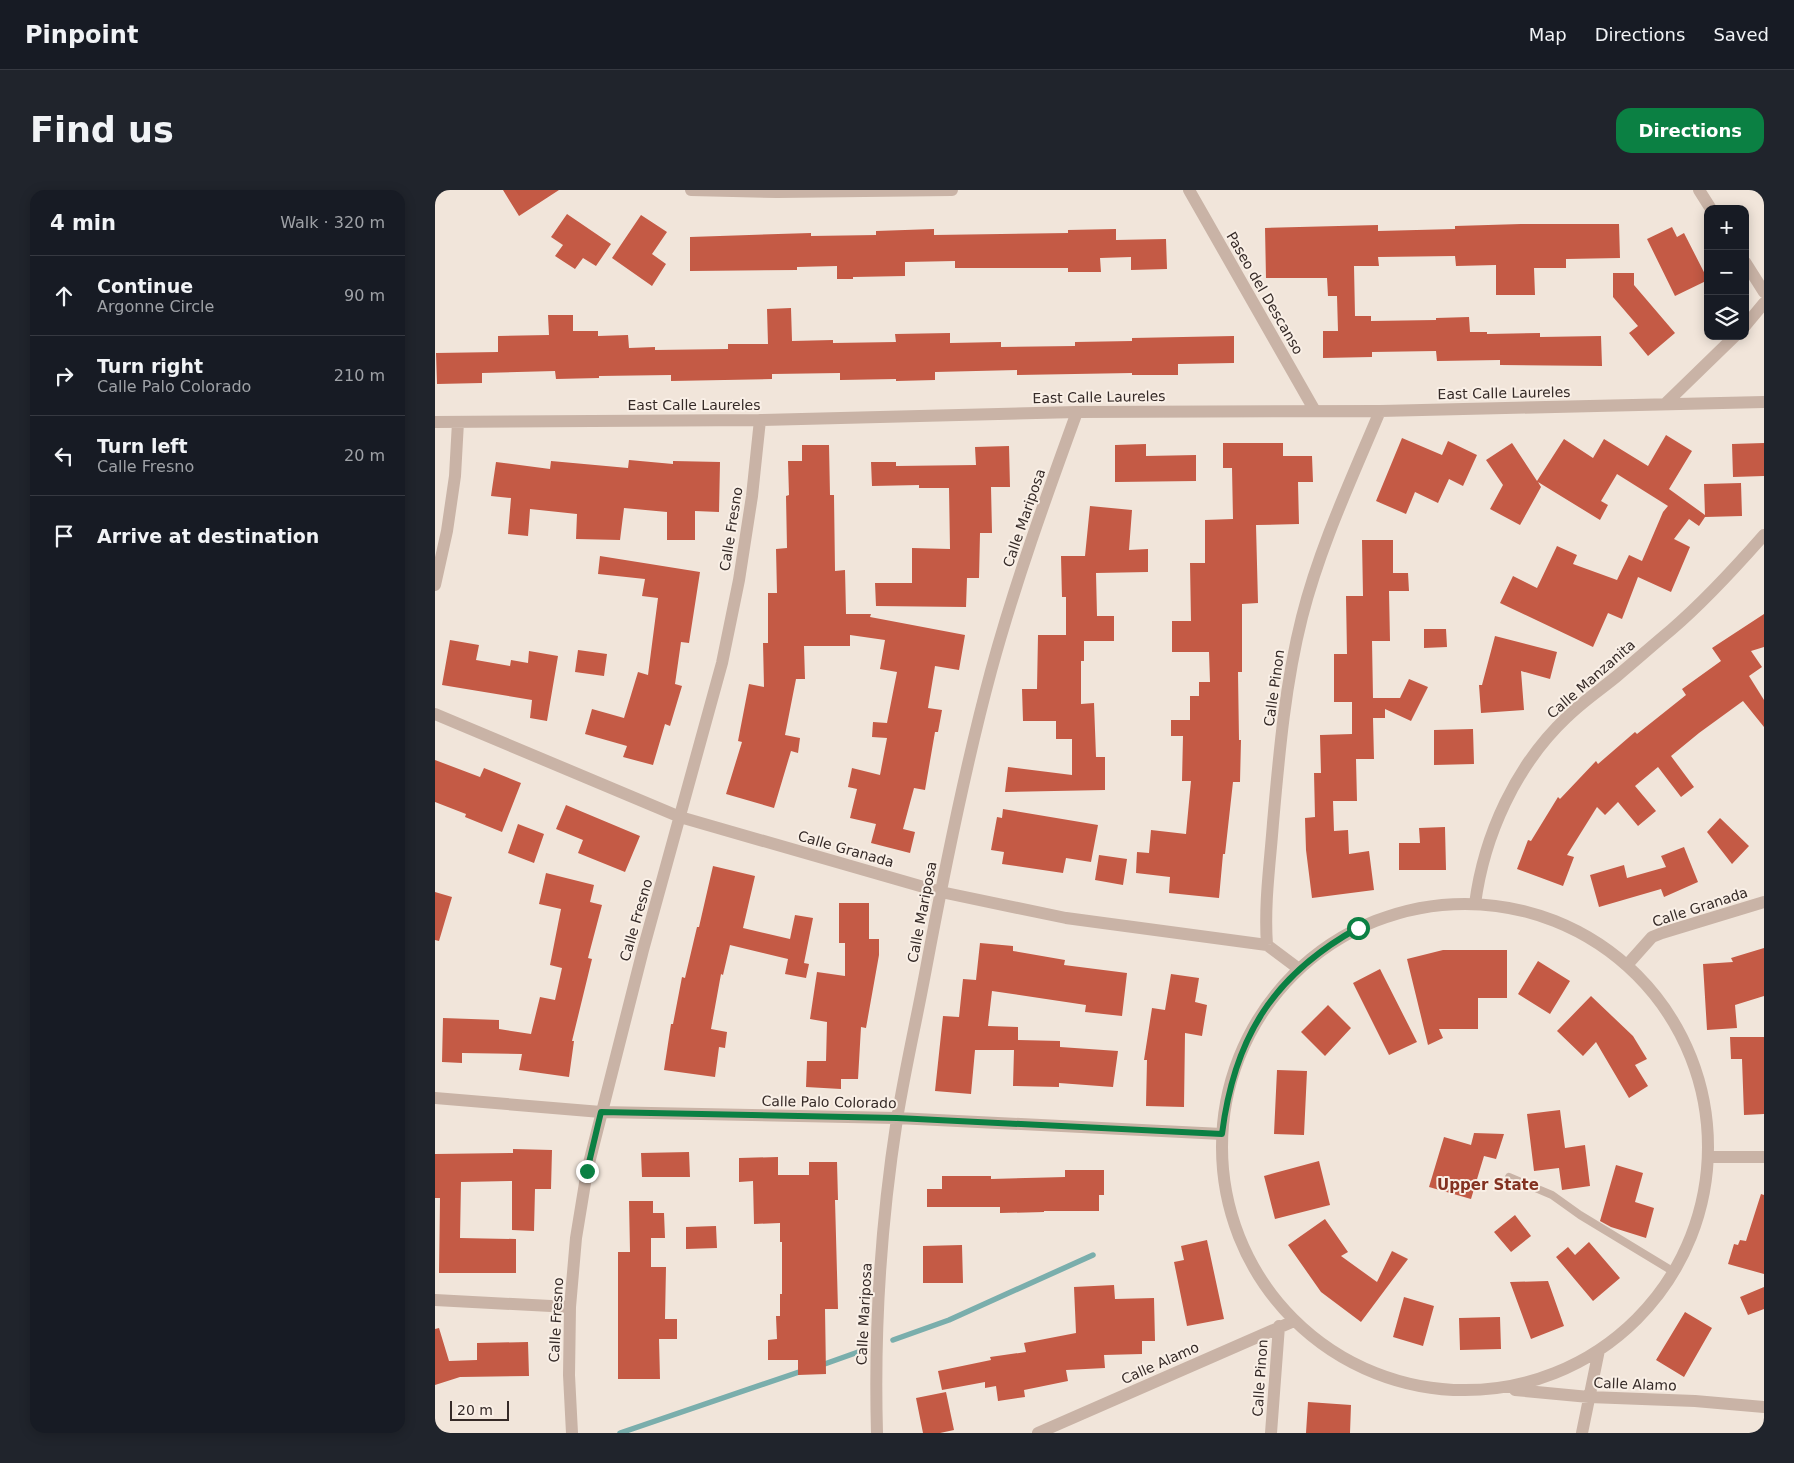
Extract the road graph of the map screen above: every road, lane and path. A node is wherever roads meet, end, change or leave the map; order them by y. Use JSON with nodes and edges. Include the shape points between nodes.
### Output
{"nodes":[{"id":1,"x":691,"y":190,"type":"edge"},
{"id":2,"x":952,"y":190,"type":"edge"},
{"id":3,"x":1189,"y":190,"type":"edge"},
{"id":4,"x":1699,"y":190,"type":"edge"},
{"id":5,"x":1708,"y":205,"type":"edge"},
{"id":6,"x":1749,"y":268,"type":"edge"},
{"id":7,"x":1764,"y":292,"type":"edge"},
{"id":8,"x":1764,"y":303,"type":"edge"},
{"id":9,"x":1749,"y":321,"type":"edge"},
{"id":10,"x":1731,"y":340,"type":"edge"},
{"id":11,"x":1764,"y":402,"type":"edge"},
{"id":12,"x":1665,"y":404,"type":"junction"},
{"id":13,"x":1315,"y":411,"type":"junction"},
{"id":14,"x":1380,"y":411,"type":"junction"},
{"id":15,"x":1077,"y":412,"type":"junction"},
{"id":16,"x":761,"y":420,"type":"junction"},
{"id":17,"x":435,"y":422,"type":"edge"},
{"id":18,"x":458,"y":422,"type":"junction"},
{"id":19,"x":1764,"y":535,"type":"edge"},
{"id":20,"x":435,"y":585,"type":"edge"},
{"id":21,"x":435,"y":714,"type":"edge"},
{"id":22,"x":680,"y":817,"type":"junction"},
{"id":23,"x":941,"y":892,"type":"junction"},
{"id":24,"x":1764,"y":902,"type":"edge"},
{"id":25,"x":1475,"y":904,"type":"junction"},
{"id":26,"x":1267,"y":945,"type":"junction"},
{"id":27,"x":1627,"y":965,"type":"junction"},
{"id":28,"x":1299,"y":969,"type":"junction"},
{"id":29,"x":435,"y":1098,"type":"edge"},
{"id":30,"x":601,"y":1112,"type":"junction"},
{"id":31,"x":897,"y":1118,"type":"junction"},
{"id":32,"x":1222,"y":1134,"type":"junction"},
{"id":33,"x":1708,"y":1158,"type":"junction"},
{"id":34,"x":1764,"y":1158,"type":"edge"},
{"id":35,"x":1509,"y":1177,"type":"dead end"},
{"id":36,"x":1673,"y":1272,"type":"junction"},
{"id":37,"x":435,"y":1300,"type":"edge"},
{"id":38,"x":570,"y":1307,"type":"junction"},
{"id":39,"x":1294,"y":1320,"type":"junction"},
{"id":40,"x":1279,"y":1326,"type":"junction"},
{"id":41,"x":1599,"y":1350,"type":"junction"},
{"id":42,"x":1504,"y":1388,"type":"junction"},
{"id":43,"x":1589,"y":1397,"type":"junction"},
{"id":44,"x":1764,"y":1407,"type":"edge"},
{"id":45,"x":572,"y":1433,"type":"edge"},
{"id":46,"x":877,"y":1433,"type":"edge"},
{"id":47,"x":1038,"y":1433,"type":"edge"},
{"id":48,"x":1271,"y":1433,"type":"edge"},
{"id":49,"x":1583,"y":1433,"type":"edge"}],
"edges":[{"from":1,"to":2,"type":"street"},
{"from":3,"to":13,"type":"street","name":"Paseo del Descanso"},
{"from":4,"to":5,"type":"street"},
{"from":6,"to":7,"type":"street"},
{"from":8,"to":9,"type":"street"},
{"from":10,"to":12,"type":"street"},
{"from":11,"to":12,"type":"street","name":"East Calle Laureles"},
{"from":12,"to":14,"type":"street","name":"East Calle Laureles"},
{"from":13,"to":14,"type":"street","name":"East Calle Laureles"},
{"from":13,"to":15,"type":"street","name":"East Calle Laureles"},
{"from":14,"to":26,"type":"street","name":"Calle Pinon","via":[[1320,558],[1292,663],[1275,798],[1265,919]]},
{"from":15,"to":16,"type":"street","name":"East Calle Laureles"},
{"from":15,"to":23,"type":"street","name":"Calle Mariposa","via":[[1015,587],[963,785]]},
{"from":16,"to":18,"type":"street","name":"East Calle Laureles"},
{"from":16,"to":22,"type":"street","name":"Calle Fresno","via":[[739,580],[722,663]]},
{"from":17,"to":18,"type":"street","name":"East Calle Laureles"},
{"from":18,"to":20,"type":"street","via":[[455,476]]},
{"from":19,"to":25,"type":"street","name":"Calle Manzanita","via":[[1674,628],[1589,696],[1543,742],[1502,808],[1489,841]]},
{"from":21,"to":22,"type":"street","name":"Calle Granada"},
{"from":22,"to":23,"type":"street","name":"Calle Granada"},
{"from":22,"to":30,"type":"street","name":"Calle Fresno"},
{"from":23,"to":26,"type":"street","name":"Calle Granada","via":[[1066,918]]},
{"from":23,"to":31,"type":"street","name":"Calle Mariposa"},
{"from":24,"to":27,"type":"street","name":"Calle Granada","via":[[1652,937]]},
{"from":25,"to":27,"type":"street","via":[[1502,906],[1556,921],[1581,933]]},
{"from":25,"to":28,"type":"street","via":[[1427,906],[1380,919],[1337,940]]},
{"from":26,"to":28,"type":"street"},
{"from":27,"to":33,"type":"street","via":[[1667,1012],[1694,1066],[1706,1119]]},
{"from":28,"to":32,"type":"street","via":[[1278,992],[1245,1044],[1226,1103]]},
{"from":29,"to":30,"type":"street","name":"Calle Palo Colorado"},
{"from":30,"to":31,"type":"street","name":"Calle Palo Colorado"},
{"from":30,"to":38,"type":"street","name":"Calle Fresno","via":[[576,1238]]},
{"from":31,"to":32,"type":"street","name":"Calle Palo Colorado"},
{"from":31,"to":46,"type":"street","name":"Calle Mariposa","via":[[877,1322]]},
{"from":32,"to":39,"type":"street","via":[[1226,1192],[1233,1221],[1257,1274]]},
{"from":33,"to":34,"type":"street"},
{"from":33,"to":36,"type":"street","via":[[1698,1217],[1688,1246]]},
{"from":35,"to":36,"type":"lane","via":[[1552,1195]]},
{"from":36,"to":41,"type":"street","via":[[1657,1298],[1637,1320]]},
{"from":37,"to":38,"type":"street"},
{"from":38,"to":45,"type":"street","name":"Calle Fresno"},
{"from":39,"to":40,"type":"street","name":"Calle Alamo"},
{"from":39,"to":42,"type":"street","via":[[1318,1342],[1346,1360],[1407,1385],[1472,1392]]},
{"from":40,"to":47,"type":"street","name":"Calle Alamo"},
{"from":40,"to":48,"type":"street","name":"Calle Pinon"},
{"from":41,"to":42,"type":"street","via":[[1562,1371],[1534,1382]]},
{"from":41,"to":43,"type":"street"},
{"from":42,"to":43,"type":"street","name":"Calle Alamo"},
{"from":43,"to":44,"type":"street","name":"Calle Alamo"},
{"from":43,"to":49,"type":"street"}]}
